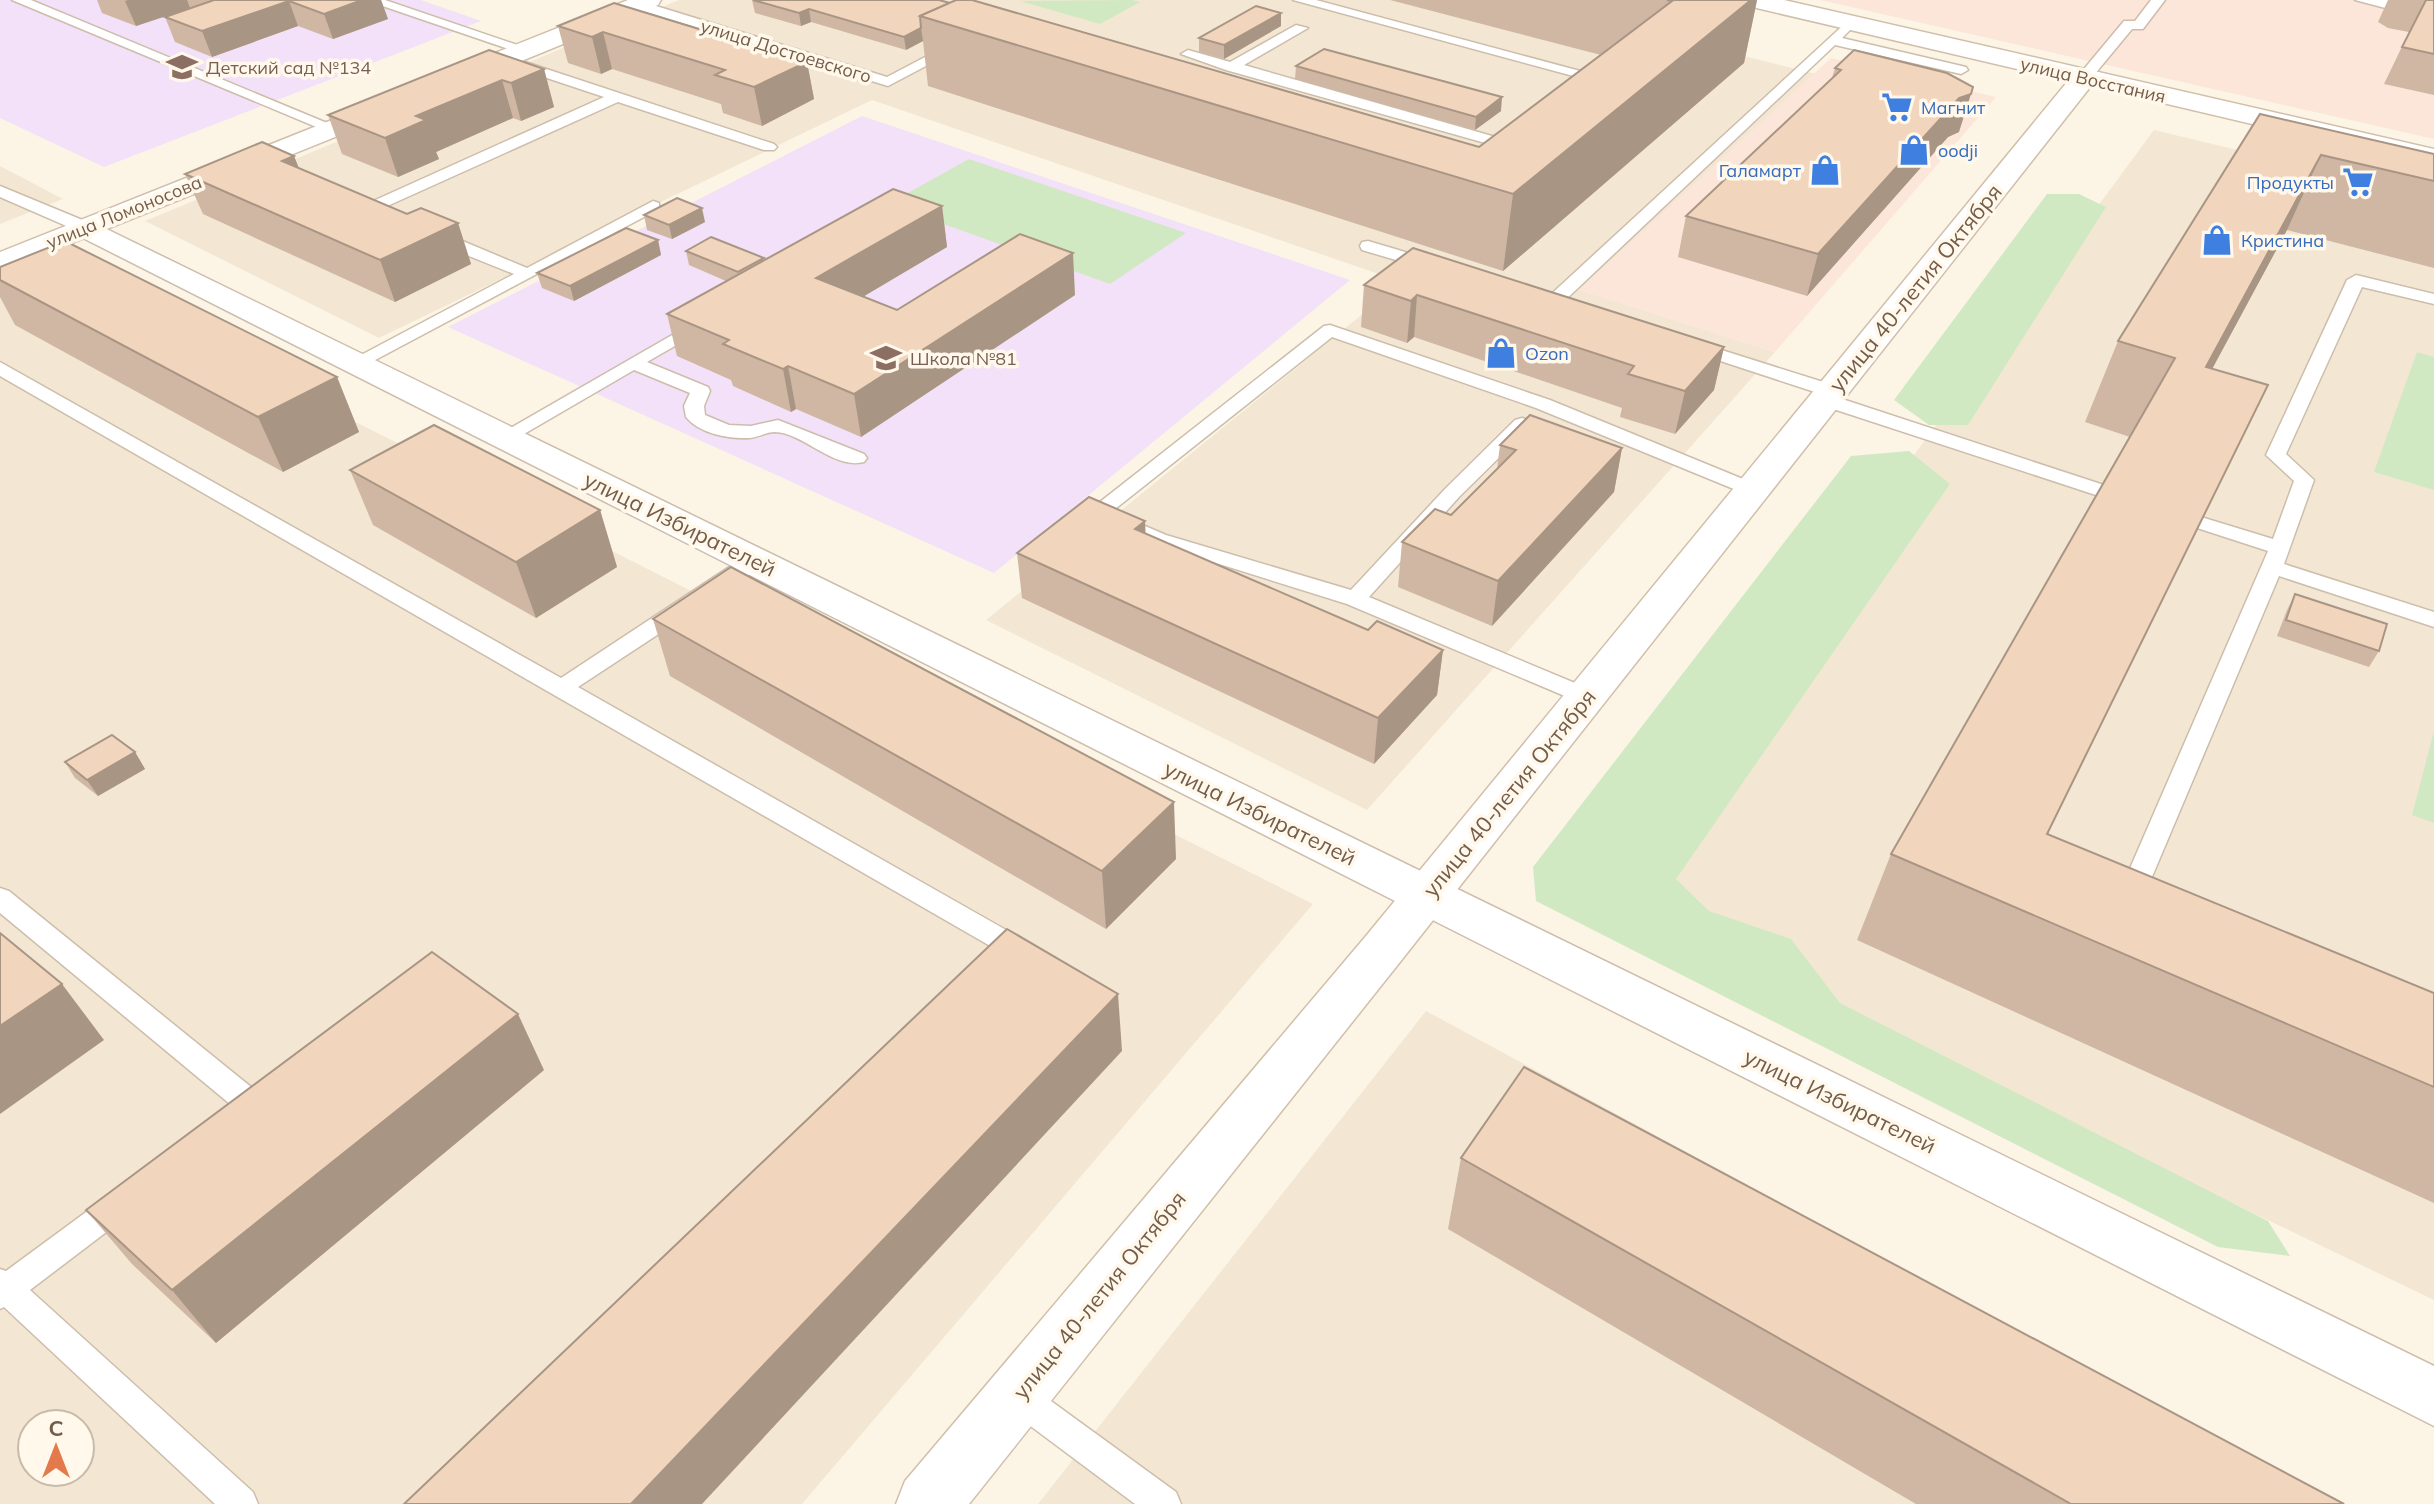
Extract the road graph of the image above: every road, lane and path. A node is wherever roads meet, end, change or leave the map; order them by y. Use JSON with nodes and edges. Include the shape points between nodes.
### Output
{"nodes":[{"id":1,"x":19,"y":0,"type":"edge"},
{"id":2,"x":372,"y":0,"type":"edge"},
{"id":3,"x":1300,"y":0,"type":"edge"},
{"id":4,"x":1752,"y":0,"type":"edge"},
{"id":5,"x":2158,"y":0,"type":"edge"},
{"id":6,"x":2362,"y":0,"type":"edge"},
{"id":7,"x":2398,"y":0,"type":"edge"},
{"id":8,"x":643,"y":2,"type":"edge"},
{"id":9,"x":1301,"y":28,"type":"dead end"},
{"id":10,"x":1841,"y":31,"type":"junction"},
{"id":11,"x":971,"y":38,"type":"edge"},
{"id":12,"x":515,"y":54,"type":"junction"},
{"id":13,"x":1188,"y":54,"type":"dead end"},
{"id":14,"x":1231,"y":67,"type":"junction"},
{"id":15,"x":1961,"y":70,"type":"dead end"},
{"id":16,"x":2084,"y":78,"type":"junction"},
{"id":17,"x":1563,"y":94,"type":"edge"},
{"id":18,"x":617,"y":97,"type":"junction"},
{"id":19,"x":331,"y":128,"type":"junction"},
{"id":20,"x":1501,"y":143,"type":"edge"},
{"id":21,"x":769,"y":147,"type":"dead end"},
{"id":22,"x":2434,"y":158,"type":"edge"},
{"id":23,"x":252,"y":160,"type":"junction"},
{"id":24,"x":280,"y":173,"type":"edge"},
{"id":25,"x":0,"y":191,"type":"edge"},
{"id":26,"x":653,"y":206,"type":"edge"},
{"id":27,"x":396,"y":220,"type":"edge"},
{"id":28,"x":86,"y":228,"type":"junction"},
{"id":29,"x":424,"y":232,"type":"edge"},
{"id":30,"x":1368,"y":246,"type":"dead end"},
{"id":31,"x":0,"y":263,"type":"edge"},
{"id":32,"x":1454,"y":272,"type":"edge"},
{"id":33,"x":528,"y":274,"type":"junction"},
{"id":34,"x":2434,"y":299,"type":"edge"},
{"id":35,"x":1554,"y":301,"type":"edge"},
{"id":36,"x":712,"y":317,"type":"edge"},
{"id":37,"x":1675,"y":340,"type":"edge"},
{"id":38,"x":355,"y":363,"type":"junction"},
{"id":39,"x":633,"y":363,"type":"junction"},
{"id":40,"x":0,"y":368,"type":"edge"},
{"id":41,"x":1828,"y":396,"type":"junction"},
{"id":42,"x":1543,"y":404,"type":"junction"},
{"id":43,"x":505,"y":437,"type":"junction"},
{"id":44,"x":857,"y":458,"type":"dead end"},
{"id":45,"x":1753,"y":490,"type":"junction"},
{"id":46,"x":2109,"y":493,"type":"edge"},
{"id":47,"x":1098,"y":513,"type":"junction"},
{"id":48,"x":2201,"y":523,"type":"edge"},
{"id":49,"x":1078,"y":530,"type":"edge"},
{"id":50,"x":2276,"y":557,"type":"junction"},
{"id":51,"x":754,"y":561,"type":"junction"},
{"id":52,"x":1355,"y":599,"type":"junction"},
{"id":53,"x":2434,"y":620,"type":"edge"},
{"id":54,"x":561,"y":688,"type":"junction"},
{"id":55,"x":1586,"y":697,"type":"junction"},
{"id":56,"x":1426,"y":896,"type":"junction"},
{"id":57,"x":0,"y":898,"type":"edge"},
{"id":58,"x":2173,"y":905,"type":"edge"},
{"id":59,"x":977,"y":978,"type":"edge"},
{"id":60,"x":275,"y":1086,"type":"edge"},
{"id":61,"x":251,"y":1104,"type":"junction"},
{"id":62,"x":215,"y":1132,"type":"edge"},
{"id":63,"x":141,"y":1187,"type":"edge"},
{"id":64,"x":2,"y":1289,"type":"edge"},
{"id":65,"x":1017,"y":1396,"type":"junction"},
{"id":66,"x":2434,"y":1397,"type":"edge"},
{"id":67,"x":241,"y":1504,"type":"edge"},
{"id":68,"x":928,"y":1504,"type":"edge"},
{"id":69,"x":1164,"y":1504,"type":"edge"}],
"edges":[{"from":1,"to":19,"type":"lane"},
{"from":2,"to":12,"type":"lane"},
{"from":3,"to":17,"type":"lane","via":[[1588,75]]},
{"from":4,"to":10,"type":"street","name":"улица Восстания"},
{"from":5,"to":16,"type":"lane","via":[[2138,26],[2129,24]]},
{"from":6,"to":7,"type":"lane","via":[[2393,6]]},
{"from":8,"to":11,"type":"lane","name":"улица Достоевского","via":[[888,82]]},
{"from":8,"to":12,"type":"street","name":"улица Ломоносова"},
{"from":9,"to":14,"type":"lane"},
{"from":10,"to":15,"type":"lane"},
{"from":10,"to":16,"type":"street","name":"улица Восстания"},
{"from":10,"to":35,"type":"lane"},
{"from":12,"to":18,"type":"lane"},
{"from":12,"to":19,"type":"street","name":"улица Ломоносова"},
{"from":13,"to":14,"type":"lane"},
{"from":14,"to":20,"type":"lane"},
{"from":16,"to":22,"type":"street","name":"улица Восстания"},
{"from":16,"to":41,"type":"street","name":"улица 40-летия Октября"},
{"from":18,"to":21,"type":"lane"},
{"from":18,"to":27,"type":"lane","via":[[361,206]]},
{"from":19,"to":23,"type":"street","name":"улица Ломоносова"},
{"from":23,"to":24,"type":"lane"},
{"from":23,"to":28,"type":"street","name":"улица Ломоносова"},
{"from":25,"to":28,"type":"lane"},
{"from":26,"to":33,"type":"lane"},
{"from":28,"to":31,"type":"street","name":"улица Ломоносова"},
{"from":28,"to":38,"type":"street","name":"улица Избирателей"},
{"from":29,"to":33,"type":"lane"},
{"from":30,"to":32,"type":"lane"},
{"from":33,"to":38,"type":"lane"},
{"from":34,"to":50,"type":"lane","via":[[2356,280],[2276,455],[2304,480]]},
{"from":36,"to":39,"type":"lane"},
{"from":37,"to":41,"type":"lane"},
{"from":38,"to":43,"type":"street","name":"улица Избирателей"},
{"from":39,"to":43,"type":"lane"},
{"from":39,"to":44,"type":"lane","via":[[701,391],[694,406],[696,417],[709,426],[751,432],[778,426]]},
{"from":40,"to":54,"type":"lane"},
{"from":41,"to":45,"type":"street","name":"улица 40-летия Октября"},
{"from":41,"to":46,"type":"lane"},
{"from":42,"to":45,"type":"lane"},
{"from":42,"to":47,"type":"lane","via":[[1330,330]]},
{"from":42,"to":52,"type":"lane"},
{"from":43,"to":51,"type":"street","name":"улица Избирателей"},
{"from":45,"to":55,"type":"street","name":"улица 40-летия Октября"},
{"from":47,"to":49,"type":"lane"},
{"from":47,"to":52,"type":"lane","via":[[1159,539]]},
{"from":48,"to":50,"type":"lane"},
{"from":50,"to":53,"type":"lane"},
{"from":50,"to":58,"type":"lane","via":[[2134,889]]},
{"from":51,"to":54,"type":"lane"},
{"from":51,"to":56,"type":"street","name":"улица Избирателей"},
{"from":52,"to":55,"type":"lane"},
{"from":54,"to":59,"type":"lane","via":[[1011,945]]},
{"from":55,"to":56,"type":"street","name":"улица 40-летия Октября"},
{"from":56,"to":65,"type":"street","name":"улица 40-летия Октября"},
{"from":56,"to":66,"type":"street","name":"улица Избирателей"},
{"from":57,"to":61,"type":"lane"},
{"from":60,"to":61,"type":"lane"},
{"from":61,"to":62,"type":"lane"},
{"from":63,"to":64,"type":"lane"},
{"from":64,"to":67,"type":"lane"},
{"from":65,"to":68,"type":"street","name":"улица 40-летия Октября"},
{"from":65,"to":69,"type":"lane"}]}
